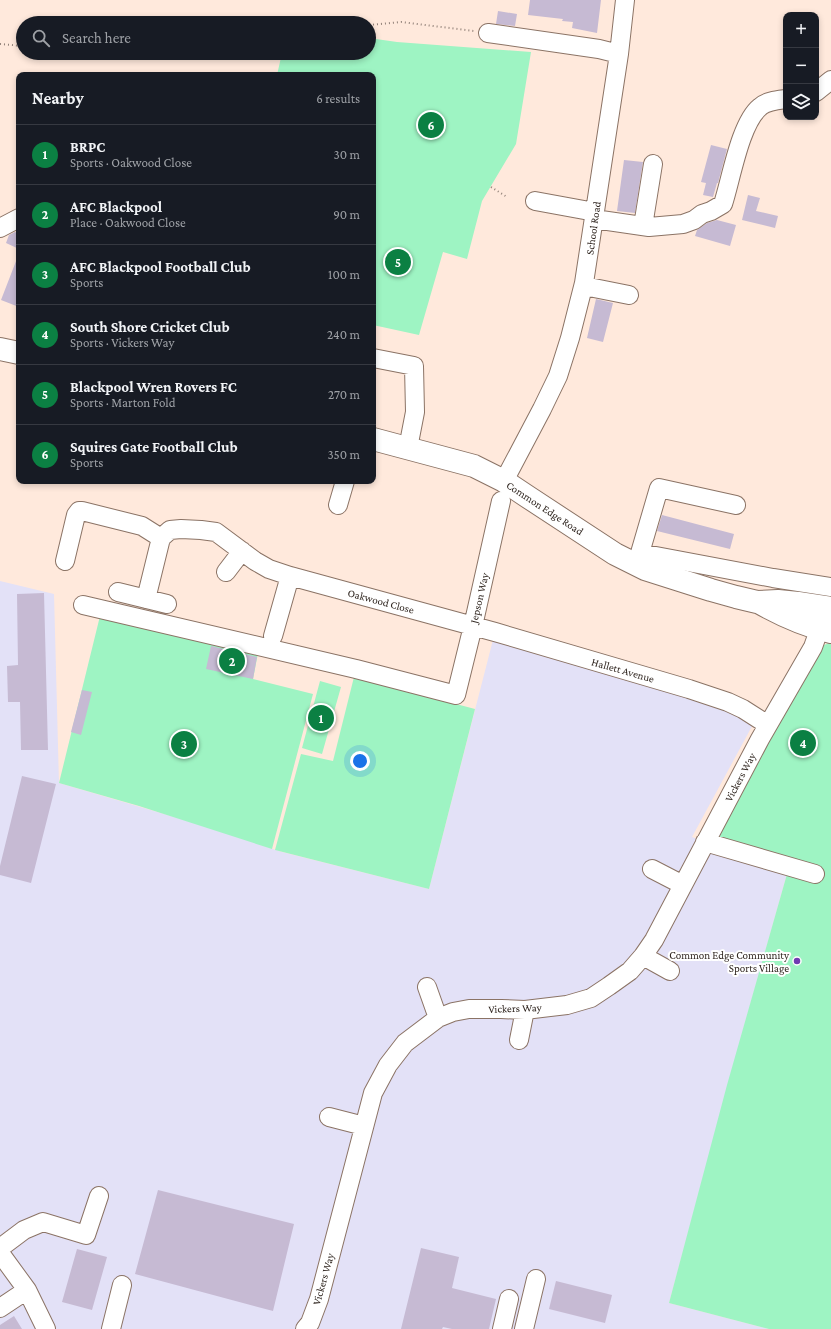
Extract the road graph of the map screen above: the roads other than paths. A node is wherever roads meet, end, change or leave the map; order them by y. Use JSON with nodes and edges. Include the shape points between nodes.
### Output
{"nodes":[{"id":1,"x":625,"y":0,"type":"edge"},
{"id":2,"x":488,"y":33,"type":"road end"},
{"id":3,"x":619,"y":54,"type":"junction"},
{"id":4,"x":831,"y":80,"type":"edge"},
{"id":5,"x":819,"y":90,"type":"edge"},
{"id":6,"x":783,"y":99,"type":"edge"},
{"id":7,"x":653,"y":164,"type":"dead end"},
{"id":8,"x":535,"y":201,"type":"dead end"},
{"id":9,"x":594,"y":216,"type":"junction"},
{"id":10,"x":16,"y":220,"type":"edge"},
{"id":11,"x":646,"y":226,"type":"junction"},
{"id":12,"x":0,"y":228,"type":"edge"},
{"id":13,"x":584,"y":286,"type":"junction"},
{"id":14,"x":629,"y":295,"type":"dead end"},
{"id":15,"x":0,"y":349,"type":"edge"},
{"id":16,"x":16,"y":352,"type":"edge"},
{"id":17,"x":376,"y":359,"type":"edge"},
{"id":18,"x":376,"y":440,"type":"edge"},
{"id":19,"x":522,"y":446,"type":"junction"},
{"id":20,"x":408,"y":448,"type":"junction"},
{"id":21,"x":344,"y":484,"type":"edge"},
{"id":22,"x":502,"y":491,"type":"junction"},
{"id":23,"x":524,"y":494,"type":"junction"},
{"id":24,"x":338,"y":505,"type":"dead end"},
{"id":25,"x":736,"y":505,"type":"dead end"},
{"id":26,"x":161,"y":538,"type":"junction"},
{"id":27,"x":242,"y":551,"type":"junction"},
{"id":28,"x":65,"y":561,"type":"dead end"},
{"id":29,"x":717,"y":568,"type":"junction"},
{"id":30,"x":226,"y":572,"type":"dead end"},
{"id":31,"x":290,"y":576,"type":"junction"},
{"id":32,"x":711,"y":590,"type":"junction"},
{"id":33,"x":118,"y":592,"type":"dead end"},
{"id":34,"x":146,"y":599,"type":"junction"},
{"id":35,"x":830,"y":601,"type":"edge"},
{"id":36,"x":758,"y":602,"type":"junction"},
{"id":37,"x":168,"y":604,"type":"dead end"},
{"id":38,"x":83,"y":605,"type":"dead end"},
{"id":39,"x":473,"y":626,"type":"junction"},
{"id":40,"x":820,"y":634,"type":"edge"},
{"id":41,"x":273,"y":636,"type":"dead end"},
{"id":42,"x":768,"y":725,"type":"junction"},
{"id":43,"x":705,"y":842,"type":"junction"},
{"id":44,"x":652,"y":869,"type":"dead end"},
{"id":45,"x":815,"y":874,"type":"dead end"},
{"id":46,"x":683,"y":885,"type":"junction"},
{"id":47,"x":643,"y":956,"type":"junction"},
{"id":48,"x":670,"y":971,"type":"dead end"},
{"id":49,"x":427,"y":987,"type":"dead end"},
{"id":50,"x":526,"y":1010,"type":"junction"},
{"id":51,"x":438,"y":1018,"type":"junction"},
{"id":52,"x":519,"y":1040,"type":"dead end"},
{"id":53,"x":330,"y":1117,"type":"dead end"},
{"id":54,"x":364,"y":1126,"type":"junction"},
{"id":55,"x":99,"y":1196,"type":"dead end"},
{"id":56,"x":0,"y":1248,"type":"edge"},
{"id":57,"x":0,"y":1253,"type":"edge"},
{"id":58,"x":536,"y":1279,"type":"dead end"},
{"id":59,"x":122,"y":1285,"type":"dead end"},
{"id":60,"x":27,"y":1290,"type":"junction"},
{"id":61,"x":509,"y":1299,"type":"dead end"},
{"id":62,"x":1,"y":1307,"type":"edge"},
{"id":63,"x":46,"y":1329,"type":"edge"},
{"id":64,"x":111,"y":1329,"type":"edge"},
{"id":65,"x":305,"y":1329,"type":"edge"},
{"id":66,"x":502,"y":1329,"type":"edge"},
{"id":67,"x":524,"y":1329,"type":"edge"}],
"edges":[{"from":1,"to":3,"type":"street","name":"School Road"},
{"from":2,"to":3,"type":"street"},
{"from":3,"to":9,"type":"street","name":"School Road"},
{"from":4,"to":5,"type":"street"},
{"from":6,"to":11,"type":"street","via":[[760,106],[749,120],[723,204],[683,224]]},
{"from":7,"to":11,"type":"street"},
{"from":8,"to":9,"type":"street"},
{"from":9,"to":11,"type":"street"},
{"from":9,"to":13,"type":"street","name":"School Road"},
{"from":10,"to":12,"type":"street"},
{"from":13,"to":14,"type":"street"},
{"from":13,"to":19,"type":"street","name":"School Road","via":[[558,376]]},
{"from":15,"to":16,"type":"main road"},
{"from":17,"to":20,"type":"street","via":[[414,366],[415,412]]},
{"from":18,"to":20,"type":"main road","name":"Common Edge Road"},
{"from":19,"to":22,"type":"street","name":"School Road"},
{"from":19,"to":23,"type":"street","name":"School Road","via":[[520,462]]},
{"from":20,"to":22,"type":"main road","name":"Common Edge Road","via":[[468,463]]},
{"from":21,"to":24,"type":"street"},
{"from":22,"to":23,"type":"main road","name":"Common Edge Road"},
{"from":22,"to":39,"type":"street","name":"Jepson Way"},
{"from":23,"to":32,"type":"main road","name":"Common Edge Road","via":[[624,560]]},
{"from":25,"to":29,"type":"street","via":[[659,488],[640,553]]},
{"from":26,"to":27,"type":"street","name":"Oakwood Close","via":[[170,530],[216,532]]},
{"from":26,"to":28,"type":"street","via":[[142,526],[79,511]]},
{"from":26,"to":34,"type":"street"},
{"from":27,"to":30,"type":"street"},
{"from":27,"to":31,"type":"street","name":"Oakwood Close","via":[[269,569]]},
{"from":29,"to":32,"type":"street"},
{"from":29,"to":35,"type":"street","via":[[773,578]]},
{"from":31,"to":39,"type":"street","name":"Oakwood Close"},
{"from":31,"to":41,"type":"street"},
{"from":32,"to":36,"type":"main road","name":"Common Edge Road"},
{"from":33,"to":34,"type":"street"},
{"from":34,"to":37,"type":"street"},
{"from":35,"to":36,"type":"main road","name":"Common Edge Road"},
{"from":35,"to":40,"type":"street","name":"Vickers Way"},
{"from":36,"to":40,"type":"main road","name":"Common Edge Road"},
{"from":38,"to":39,"type":"street","name":"Jepson Way","via":[[456,695]]},
{"from":39,"to":42,"type":"street","name":"Hallett Avenue","via":[[728,702]]},
{"from":40,"to":42,"type":"street","name":"Vickers Way"},
{"from":42,"to":43,"type":"street","name":"Vickers Way"},
{"from":43,"to":45,"type":"street"},
{"from":43,"to":46,"type":"street","name":"Vickers Way"},
{"from":44,"to":46,"type":"street"},
{"from":46,"to":47,"type":"street","name":"Vickers Way"},
{"from":47,"to":48,"type":"street"},
{"from":47,"to":50,"type":"street","name":"Vickers Way","via":[[630,971],[591,998],[567,1005]]},
{"from":49,"to":51,"type":"street"},
{"from":50,"to":51,"type":"street","name":"Vickers Way","via":[[469,1009]]},
{"from":50,"to":52,"type":"street"},
{"from":51,"to":54,"type":"street","name":"Vickers Way","via":[[405,1043],[388,1065],[373,1094]]},
{"from":53,"to":54,"type":"street"},
{"from":54,"to":65,"type":"street","name":"Vickers Way","via":[[319,1299]]},
{"from":55,"to":56,"type":"street","via":[[86,1235],[43,1222],[24,1230]]},
{"from":57,"to":60,"type":"street"},
{"from":58,"to":67,"type":"street"},
{"from":59,"to":64,"type":"street"},
{"from":60,"to":62,"type":"street"},
{"from":60,"to":63,"type":"street"},
{"from":61,"to":66,"type":"street"}]}
